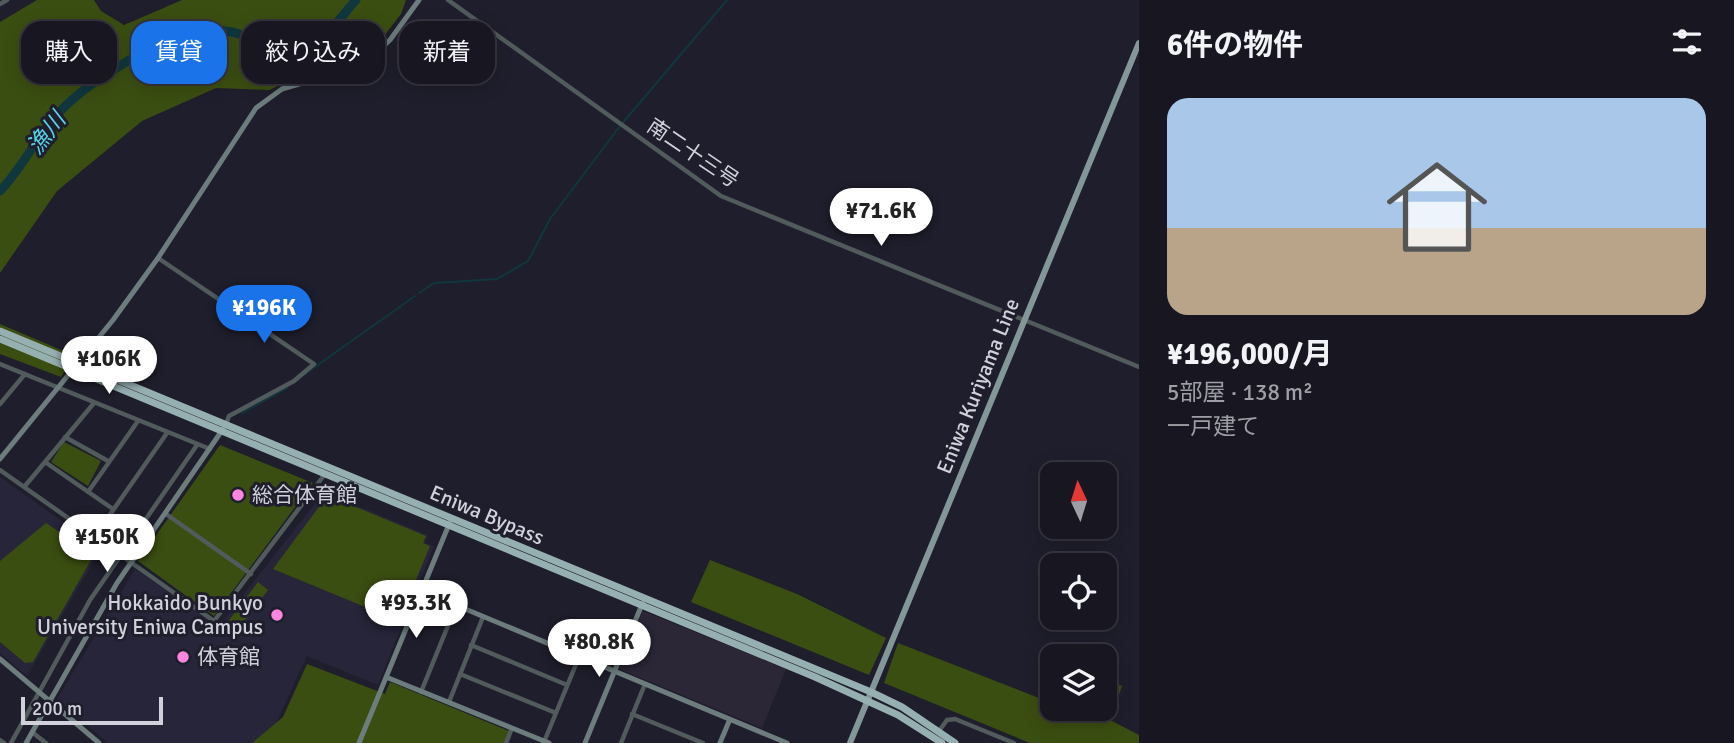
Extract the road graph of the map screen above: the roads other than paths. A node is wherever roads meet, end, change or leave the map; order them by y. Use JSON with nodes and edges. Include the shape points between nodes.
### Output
{"nodes":[{"id":1,"x":7,"y":0,"type":"edge"},
{"id":2,"x":419,"y":0,"type":"edge"},
{"id":3,"x":448,"y":0,"type":"edge"},
{"id":4,"x":0,"y":4,"type":"edge"},
{"id":5,"x":1139,"y":43,"type":"edge"},
{"id":6,"x":158,"y":258,"type":"junction"},
{"id":7,"x":1024,"y":320,"type":"junction"},
{"id":8,"x":0,"y":331,"type":"edge"},
{"id":9,"x":0,"y":339,"type":"edge"},
{"id":10,"x":0,"y":364,"type":"edge"},
{"id":11,"x":1139,"y":367,"type":"edge"},
{"id":12,"x":75,"y":368,"type":"junction"},
{"id":13,"x":24,"y":374,"type":"junction"},
{"id":14,"x":59,"y":389,"type":"junction"},
{"id":15,"x":94,"y":403,"type":"junction"},
{"id":16,"x":0,"y":404,"type":"edge"},
{"id":17,"x":138,"y":421,"type":"junction"},
{"id":18,"x":223,"y":430,"type":"junction"},
{"id":19,"x":167,"y":433,"type":"junction"},
{"id":20,"x":65,"y":437,"type":"junction"},
{"id":21,"x":197,"y":446,"type":"junction"},
{"id":22,"x":211,"y":449,"type":"junction"},
{"id":23,"x":0,"y":459,"type":"edge"},
{"id":24,"x":108,"y":461,"type":"junction"},
{"id":25,"x":45,"y":462,"type":"junction"},
{"id":26,"x":0,"y":470,"type":"edge"},
{"id":27,"x":325,"y":474,"type":"junction"},
{"id":28,"x":25,"y":486,"type":"junction"},
{"id":29,"x":88,"y":492,"type":"junction"},
{"id":30,"x":113,"y":509,"type":"junction"},
{"id":31,"x":166,"y":514,"type":"junction"},
{"id":32,"x":450,"y":523,"type":"junction"},
{"id":33,"x":95,"y":536,"type":"junction"},
{"id":34,"x":120,"y":554,"type":"junction"},
{"id":35,"x":133,"y":562,"type":"junction"},
{"id":36,"x":251,"y":573,"type":"junction"},
{"id":37,"x":422,"y":592,"type":"junction"},
{"id":38,"x":643,"y":602,"type":"junction"},
{"id":39,"x":456,"y":606,"type":"junction"},
{"id":40,"x":483,"y":617,"type":"junction"},
{"id":41,"x":471,"y":645,"type":"junction"},
{"id":42,"x":579,"y":657,"type":"junction"},
{"id":43,"x":0,"y":659,"type":"edge"},
{"id":44,"x":615,"y":671,"type":"junction"},
{"id":45,"x":460,"y":674,"type":"junction"},
{"id":46,"x":386,"y":677,"type":"junction"},
{"id":47,"x":645,"y":684,"type":"junction"},
{"id":48,"x":567,"y":685,"type":"junction"},
{"id":49,"x":37,"y":691,"type":"junction"},
{"id":50,"x":421,"y":692,"type":"junction"},
{"id":51,"x":869,"y":696,"type":"junction"},
{"id":52,"x":49,"y":700,"type":"junction"},
{"id":53,"x":449,"y":702,"type":"junction"},
{"id":54,"x":556,"y":713,"type":"junction"},
{"id":55,"x":632,"y":714,"type":"junction"},
{"id":56,"x":730,"y":719,"type":"junction"},
{"id":57,"x":512,"y":728,"type":"junction"},
{"id":58,"x":939,"y":731,"type":"junction"},
{"id":59,"x":33,"y":732,"type":"junction"},
{"id":60,"x":546,"y":742,"type":"edge"},
{"id":61,"x":623,"y":742,"type":"edge"},
{"id":62,"x":11,"y":743,"type":"edge"},
{"id":63,"x":26,"y":743,"type":"edge"},
{"id":64,"x":46,"y":743,"type":"edge"},
{"id":65,"x":99,"y":743,"type":"edge"},
{"id":66,"x":359,"y":743,"type":"edge"},
{"id":67,"x":506,"y":743,"type":"edge"},
{"id":68,"x":585,"y":743,"type":"edge"},
{"id":69,"x":703,"y":743,"type":"edge"},
{"id":70,"x":720,"y":743,"type":"edge"},
{"id":71,"x":787,"y":743,"type":"edge"},
{"id":72,"x":850,"y":743,"type":"edge"},
{"id":73,"x":942,"y":743,"type":"edge"},
{"id":74,"x":955,"y":743,"type":"edge"},
{"id":75,"x":1014,"y":743,"type":"edge"}],
"edges":[{"from":1,"to":4,"type":"street"},
{"from":2,"to":6,"type":"street","via":[[390,40],[369,59],[296,83],[260,104]]},
{"from":3,"to":7,"type":"street","name":"南二十三号","via":[[722,195]]},
{"from":5,"to":7,"type":"main road","name":"Eniwa Kuriyama Line"},
{"from":6,"to":12,"type":"street"},
{"from":6,"to":18,"type":"street","via":[[314,363],[294,381],[229,416]]},
{"from":7,"to":11,"type":"street","name":"南二十三号"},
{"from":7,"to":51,"type":"main road","name":"Eniwa Kuriyama Line"},
{"from":8,"to":12,"type":"highway","name":"Eniwa Bypass"},
{"from":9,"to":12,"type":"highway","name":"Eniwa Bypass"},
{"from":10,"to":13,"type":"street"},
{"from":12,"to":14,"type":"street"},
{"from":12,"to":18,"type":"highway","name":"Eniwa Bypass"},
{"from":13,"to":14,"type":"street"},
{"from":13,"to":16,"type":"street"},
{"from":14,"to":15,"type":"street"},
{"from":14,"to":23,"type":"street"},
{"from":15,"to":17,"type":"street"},
{"from":15,"to":20,"type":"street"},
{"from":17,"to":19,"type":"street"},
{"from":17,"to":24,"type":"street"},
{"from":18,"to":22,"type":"street"},
{"from":18,"to":27,"type":"highway","name":"Eniwa Bypass"},
{"from":18,"to":32,"type":"highway","name":"Eniwa Bypass"},
{"from":19,"to":21,"type":"street"},
{"from":19,"to":30,"type":"street"},
{"from":20,"to":24,"type":"street"},
{"from":20,"to":25,"type":"street"},
{"from":21,"to":22,"type":"street"},
{"from":21,"to":34,"type":"street"},
{"from":22,"to":31,"type":"street"},
{"from":24,"to":29,"type":"street"},
{"from":25,"to":28,"type":"street"},
{"from":25,"to":29,"type":"street"},
{"from":26,"to":28,"type":"street"},
{"from":27,"to":32,"type":"highway","name":"Eniwa Bypass"},
{"from":27,"to":36,"type":"street"},
{"from":28,"to":33,"type":"street"},
{"from":29,"to":30,"type":"street"},
{"from":30,"to":33,"type":"street"},
{"from":31,"to":35,"type":"street"},
{"from":31,"to":36,"type":"street"},
{"from":32,"to":37,"type":"street"},
{"from":32,"to":38,"type":"highway","name":"Eniwa Bypass"},
{"from":33,"to":34,"type":"street"},
{"from":34,"to":35,"type":"street"},
{"from":34,"to":49,"type":"street"},
{"from":35,"to":36,"type":"street","via":[[214,621]]},
{"from":35,"to":52,"type":"street"},
{"from":37,"to":39,"type":"street"},
{"from":37,"to":46,"type":"street"},
{"from":38,"to":44,"type":"street"},
{"from":38,"to":51,"type":"highway","name":"Eniwa Bypass"},
{"from":39,"to":40,"type":"street"},
{"from":39,"to":50,"type":"street"},
{"from":40,"to":41,"type":"street"},
{"from":40,"to":42,"type":"street"},
{"from":41,"to":45,"type":"street"},
{"from":41,"to":48,"type":"street"},
{"from":42,"to":44,"type":"street"},
{"from":42,"to":48,"type":"street"},
{"from":43,"to":49,"type":"street"},
{"from":44,"to":47,"type":"street"},
{"from":44,"to":68,"type":"street"},
{"from":45,"to":53,"type":"street"},
{"from":45,"to":54,"type":"street"},
{"from":46,"to":50,"type":"street"},
{"from":46,"to":66,"type":"street"},
{"from":47,"to":55,"type":"street"},
{"from":47,"to":56,"type":"street"},
{"from":48,"to":54,"type":"street"},
{"from":49,"to":52,"type":"street"},
{"from":49,"to":62,"type":"street"},
{"from":50,"to":53,"type":"street"},
{"from":51,"to":58,"type":"highway","name":"Eniwa Bypass"},
{"from":51,"to":72,"type":"main road","name":"Eniwa Kuriyama Line"},
{"from":51,"to":73,"type":"highway","name":"Eniwa Bypass"},
{"from":52,"to":59,"type":"street"},
{"from":52,"to":65,"type":"street"},
{"from":53,"to":57,"type":"street"},
{"from":54,"to":60,"type":"street"},
{"from":55,"to":61,"type":"street"},
{"from":55,"to":69,"type":"street"},
{"from":56,"to":70,"type":"street"},
{"from":56,"to":71,"type":"street"},
{"from":57,"to":60,"type":"street"},
{"from":57,"to":67,"type":"street"},
{"from":58,"to":74,"type":"highway","name":"Eniwa Bypass"},
{"from":58,"to":75,"type":"street","via":[[947,720],[956,719]]},
{"from":59,"to":63,"type":"street"},
{"from":59,"to":64,"type":"street"}]}
